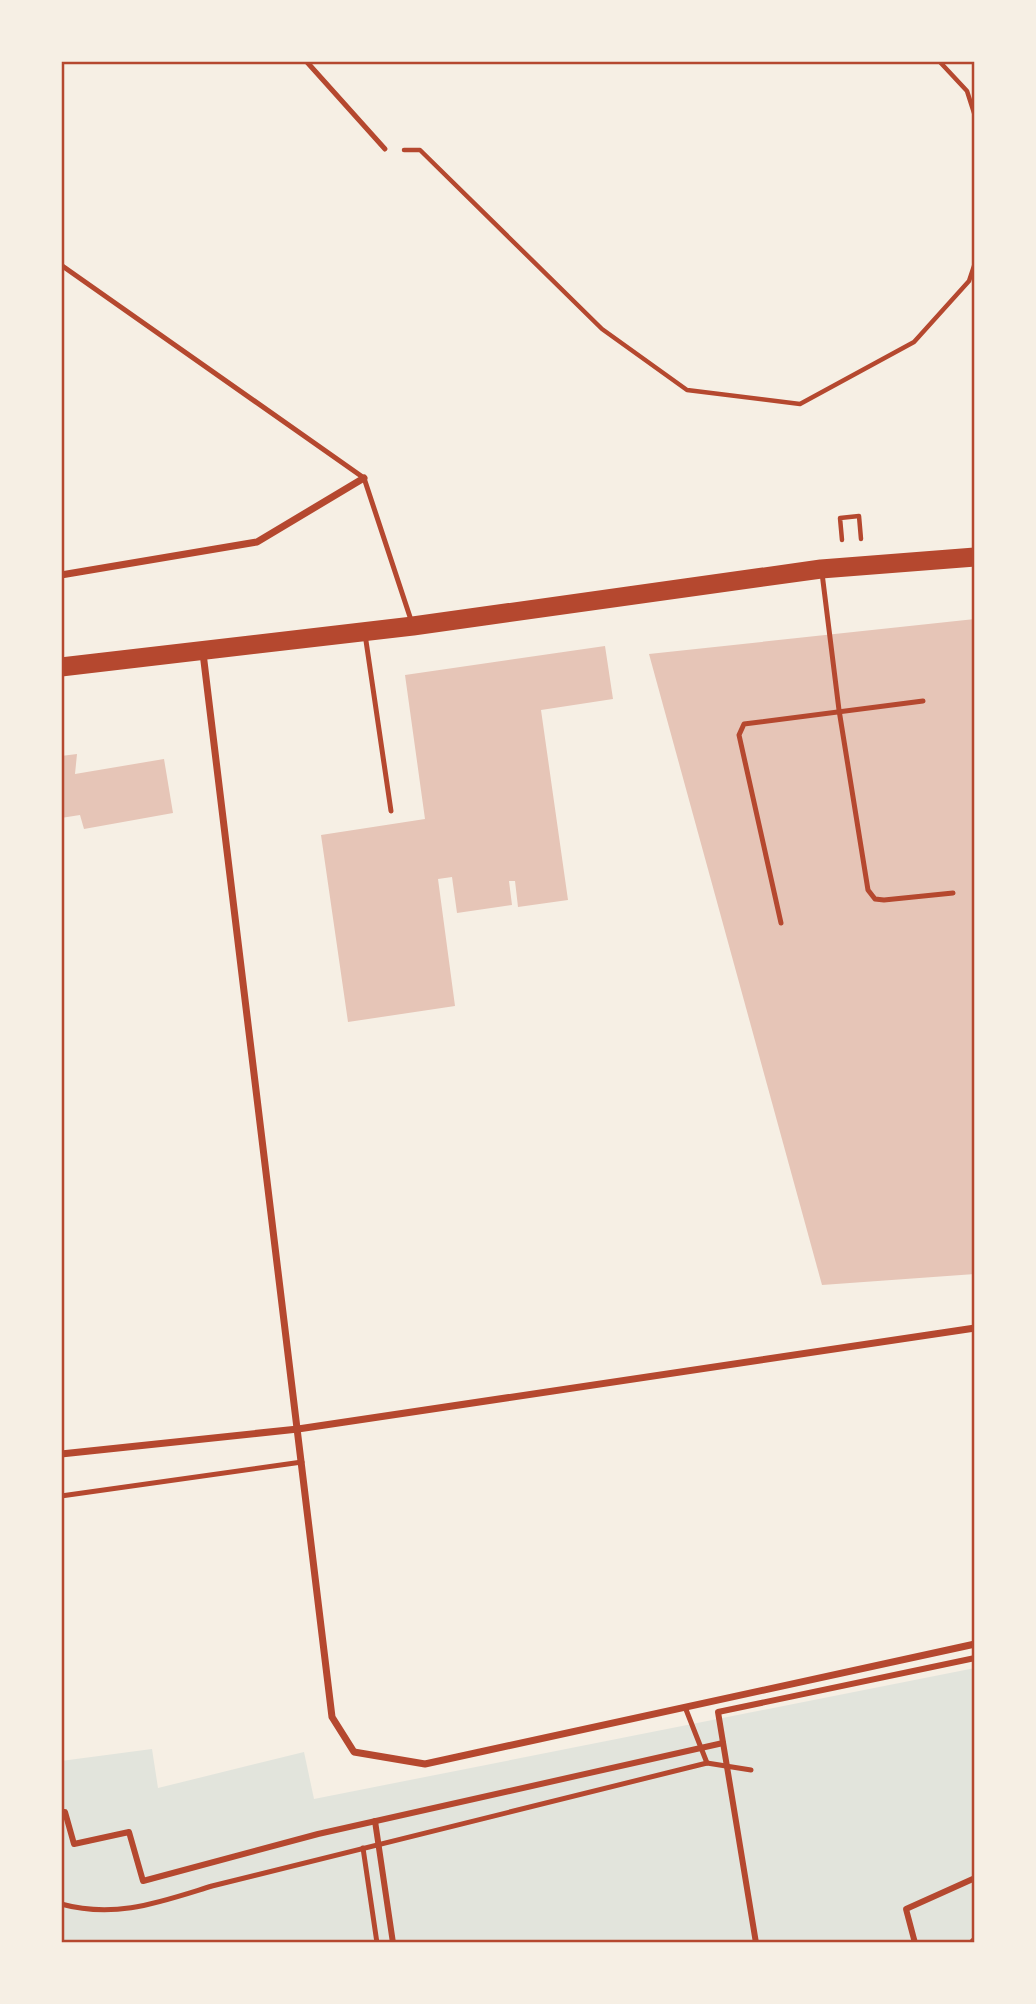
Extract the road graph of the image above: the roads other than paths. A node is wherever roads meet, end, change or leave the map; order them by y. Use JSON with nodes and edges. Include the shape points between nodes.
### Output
{"nodes":[{"id":1,"x":306,"y":61,"type":"edge"},
{"id":2,"x":385,"y":149,"type":"road end"},
{"id":3,"x":61,"y":265,"type":"edge"},
{"id":4,"x":363,"y":478,"type":"junction"},
{"id":5,"x":975,"y":557,"type":"edge"},
{"id":6,"x":821,"y":569,"type":"junction"},
{"id":7,"x":61,"y":575,"type":"edge"},
{"id":8,"x":413,"y":626,"type":"junction"},
{"id":9,"x":365,"y":631,"type":"junction"},
{"id":10,"x":202,"y":649,"type":"junction"},
{"id":11,"x":61,"y":667,"type":"edge"},
{"id":12,"x":923,"y":701,"type":"dead end"},
{"id":13,"x":839,"y":710,"type":"junction"},
{"id":14,"x":391,"y":811,"type":"dead end"},
{"id":15,"x":953,"y":893,"type":"dead end"},
{"id":16,"x":782,"y":923,"type":"dead end"},
{"id":17,"x":975,"y":1328,"type":"edge"},
{"id":18,"x":298,"y":1429,"type":"junction"},
{"id":19,"x":61,"y":1454,"type":"edge"},
{"id":20,"x":302,"y":1462,"type":"junction"},
{"id":21,"x":61,"y":1496,"type":"edge"},
{"id":22,"x":975,"y":1644,"type":"edge"},
{"id":23,"x":975,"y":1658,"type":"edge"},
{"id":24,"x":685,"y":1707,"type":"junction"},
{"id":25,"x":723,"y":1743,"type":"junction"},
{"id":26,"x":701,"y":1748,"type":"junction"},
{"id":27,"x":707,"y":1763,"type":"junction"},
{"id":28,"x":727,"y":1766,"type":"junction"},
{"id":29,"x":751,"y":1769,"type":"dead end"},
{"id":30,"x":61,"y":1812,"type":"edge"},
{"id":31,"x":375,"y":1821,"type":"junction"},
{"id":32,"x":379,"y":1845,"type":"junction"},
{"id":33,"x":363,"y":1848,"type":"junction"},
{"id":34,"x":975,"y":1878,"type":"edge"},
{"id":35,"x":61,"y":1904,"type":"edge"},
{"id":36,"x":377,"y":1943,"type":"edge"},
{"id":37,"x":393,"y":1943,"type":"edge"},
{"id":38,"x":757,"y":1943,"type":"edge"},
{"id":39,"x":915,"y":1943,"type":"edge"}],
"edges":[{"from":1,"to":2,"type":"lane"},
{"from":3,"to":4,"type":"lane"},
{"from":4,"to":7,"type":"street","via":[[257,542]]},
{"from":4,"to":8,"type":"lane"},
{"from":5,"to":6,"type":"highway"},
{"from":6,"to":8,"type":"highway"},
{"from":6,"to":13,"type":"lane"},
{"from":8,"to":9,"type":"highway"},
{"from":9,"to":10,"type":"highway"},
{"from":9,"to":14,"type":"lane"},
{"from":10,"to":11,"type":"highway"},
{"from":10,"to":18,"type":"street"},
{"from":12,"to":13,"type":"lane"},
{"from":13,"to":15,"type":"lane","via":[[868,890],[875,899],[884,900]]},
{"from":13,"to":16,"type":"lane","via":[[744,724],[739,734]]},
{"from":17,"to":18,"type":"street"},
{"from":18,"to":19,"type":"street"},
{"from":18,"to":20,"type":"street"},
{"from":20,"to":21,"type":"lane"},
{"from":20,"to":24,"type":"street","via":[[332,1717],[354,1752],[425,1764]]},
{"from":22,"to":24,"type":"street"},
{"from":23,"to":25,"type":"street","via":[[719,1712]]},
{"from":24,"to":26,"type":"lane"},
{"from":25,"to":26,"type":"street"},
{"from":25,"to":28,"type":"street"},
{"from":26,"to":27,"type":"lane"},
{"from":26,"to":31,"type":"street"},
{"from":27,"to":28,"type":"lane"},
{"from":27,"to":32,"type":"lane"},
{"from":28,"to":29,"type":"lane"},
{"from":28,"to":38,"type":"street"},
{"from":30,"to":31,"type":"street","via":[[65,1812],[74,1844],[129,1832],[143,1881]]},
{"from":31,"to":32,"type":"street"},
{"from":32,"to":33,"type":"lane"},
{"from":32,"to":37,"type":"street"},
{"from":33,"to":35,"type":"lane","via":[[143,1906],[90,1912]]},
{"from":33,"to":36,"type":"lane"},
{"from":34,"to":39,"type":"street","via":[[906,1909]]}]}
